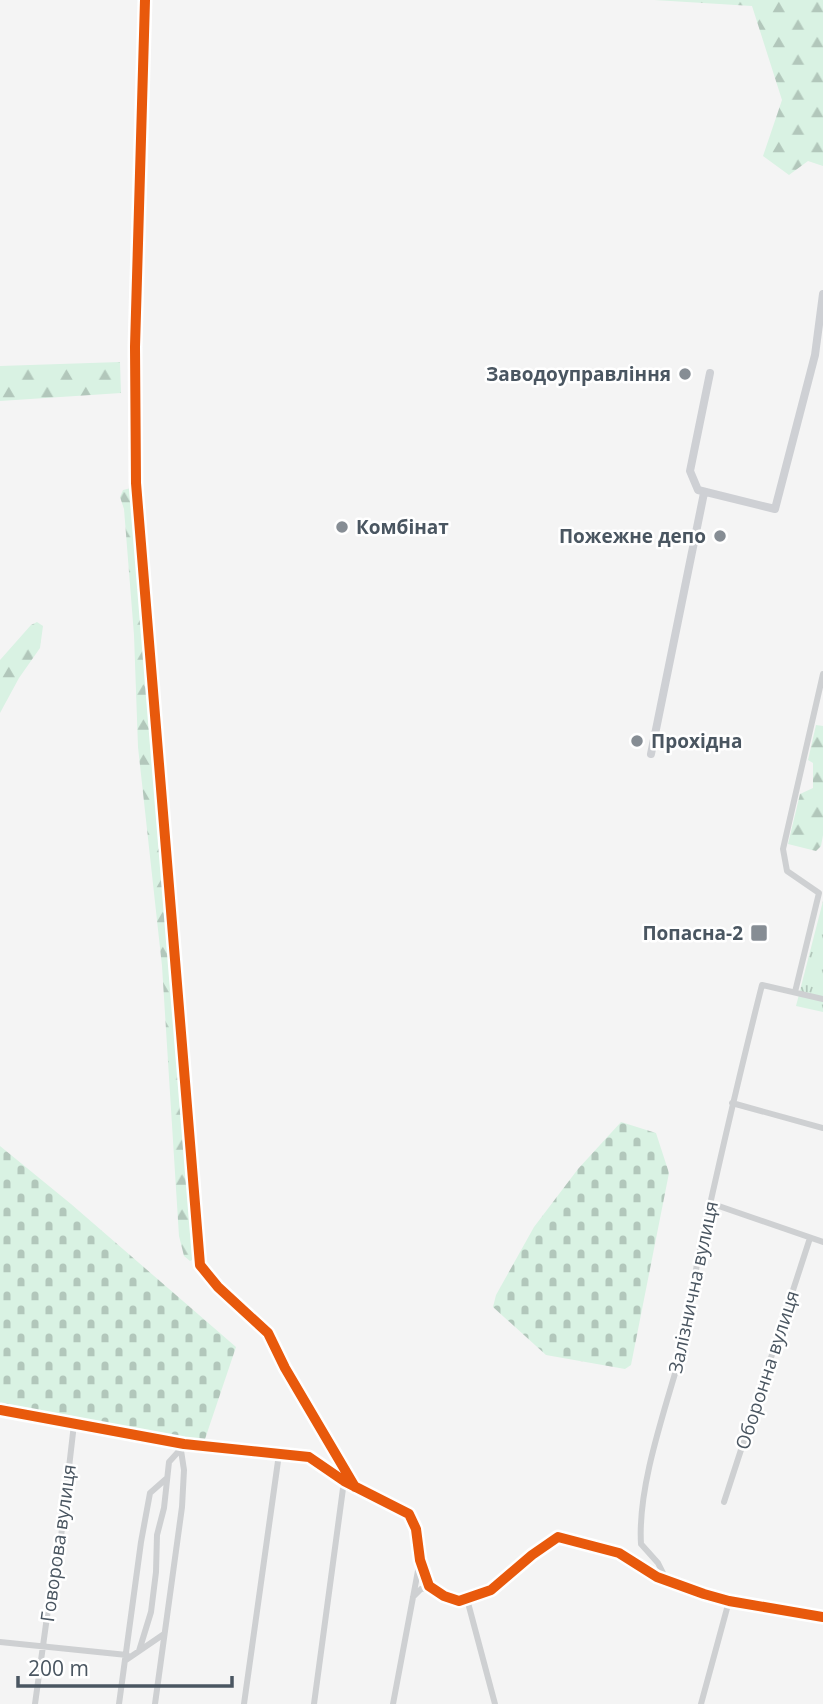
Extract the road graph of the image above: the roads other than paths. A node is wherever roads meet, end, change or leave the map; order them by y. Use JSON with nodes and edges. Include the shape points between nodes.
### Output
{"nodes":[{"id":1,"x":145,"y":0,"type":"edge"},
{"id":2,"x":823,"y":294,"type":"edge"},
{"id":3,"x":710,"y":373,"type":"dead end"},
{"id":4,"x":704,"y":493,"type":"junction"},
{"id":5,"x":823,"y":674,"type":"edge"},
{"id":6,"x":651,"y":754,"type":"dead end"},
{"id":7,"x":794,"y":992,"type":"junction"},
{"id":8,"x":823,"y":999,"type":"edge"},
{"id":9,"x":732,"y":1103,"type":"junction"},
{"id":10,"x":823,"y":1128,"type":"edge"},
{"id":11,"x":710,"y":1203,"type":"junction"},
{"id":12,"x":810,"y":1238,"type":"junction"},
{"id":13,"x":823,"y":1242,"type":"edge"},
{"id":14,"x":0,"y":1410,"type":"edge"},
{"id":15,"x":74,"y":1424,"type":"junction"},
{"id":16,"x":180,"y":1447,"type":"junction"},
{"id":17,"x":279,"y":1454,"type":"junction"},
{"id":18,"x":167,"y":1478,"type":"junction"},
{"id":19,"x":344,"y":1480,"type":"junction"},
{"id":20,"x":355,"y":1487,"type":"junction"},
{"id":21,"x":724,"y":1502,"type":"dead end"},
{"id":22,"x":420,"y":1560,"type":"junction"},
{"id":23,"x":667,"y":1581,"type":"junction"},
{"id":24,"x":432,"y":1587,"type":"junction"},
{"id":25,"x":413,"y":1597,"type":"junction"},
{"id":26,"x":467,"y":1599,"type":"junction"},
{"id":27,"x":729,"y":1601,"type":"junction"},
{"id":28,"x":823,"y":1617,"type":"edge"},
{"id":29,"x":164,"y":1634,"type":"junction"},
{"id":30,"x":0,"y":1642,"type":"edge"},
{"id":31,"x":43,"y":1647,"type":"junction"},
{"id":32,"x":139,"y":1651,"type":"junction"},
{"id":33,"x":127,"y":1658,"type":"junction"},
{"id":34,"x":35,"y":1704,"type":"edge"},
{"id":35,"x":119,"y":1704,"type":"edge"},
{"id":36,"x":155,"y":1704,"type":"edge"},
{"id":37,"x":244,"y":1704,"type":"edge"},
{"id":38,"x":314,"y":1704,"type":"edge"},
{"id":39,"x":393,"y":1704,"type":"edge"},
{"id":40,"x":495,"y":1704,"type":"edge"},
{"id":41,"x":701,"y":1704,"type":"edge"}],
"edges":[{"from":1,"to":20,"type":"street","via":[[135,347],[136,483],[200,1265],[268,1333]]},
{"from":2,"to":4,"type":"street","via":[[815,355],[775,509]]},
{"from":3,"to":4,"type":"street","via":[[690,471]]},
{"from":4,"to":6,"type":"street"},
{"from":5,"to":7,"type":"street","via":[[783,849],[787,871],[818,893]]},
{"from":7,"to":8,"type":"street"},
{"from":7,"to":9,"type":"street","name":"Залізнична вулиця","via":[[762,985]]},
{"from":9,"to":10,"type":"street"},
{"from":9,"to":11,"type":"street","name":"Залізнична вулиця"},
{"from":11,"to":12,"type":"street"},
{"from":11,"to":23,"type":"street","name":"Залізнична вулиця","via":[[689,1324],[639,1522],[641,1544],[659,1563]]},
{"from":12,"to":13,"type":"street"},
{"from":12,"to":21,"type":"street","name":"Оборонна вулиця"},
{"from":14,"to":15,"type":"street"},
{"from":15,"to":16,"type":"street"},
{"from":15,"to":31,"type":"street","name":"Говорова вулиця"},
{"from":16,"to":17,"type":"street"},
{"from":16,"to":18,"type":"street","via":[[169,1462]]},
{"from":16,"to":29,"type":"street","via":[[182,1507]]},
{"from":17,"to":19,"type":"street","via":[[309,1457]]},
{"from":17,"to":37,"type":"street"},
{"from":18,"to":32,"type":"street","via":[[151,1612]]},
{"from":18,"to":33,"type":"street","via":[[150,1493]]},
{"from":19,"to":20,"type":"street"},
{"from":19,"to":38,"type":"street"},
{"from":20,"to":22,"type":"street","via":[[409,1514]]},
{"from":22,"to":24,"type":"street"},
{"from":22,"to":25,"type":"street"},
{"from":23,"to":26,"type":"street","via":[[619,1553],[558,1537],[491,1590]]},
{"from":23,"to":27,"type":"street"},
{"from":24,"to":25,"type":"street"},
{"from":24,"to":26,"type":"street","via":[[459,1601]]},
{"from":25,"to":39,"type":"street"},
{"from":26,"to":40,"type":"street"},
{"from":27,"to":28,"type":"street"},
{"from":27,"to":41,"type":"street"},
{"from":29,"to":32,"type":"street"},
{"from":29,"to":36,"type":"street"},
{"from":30,"to":31,"type":"street"},
{"from":31,"to":33,"type":"street"},
{"from":31,"to":34,"type":"street","name":"Говорова вулиця"},
{"from":32,"to":33,"type":"street"},
{"from":33,"to":35,"type":"street"}]}
